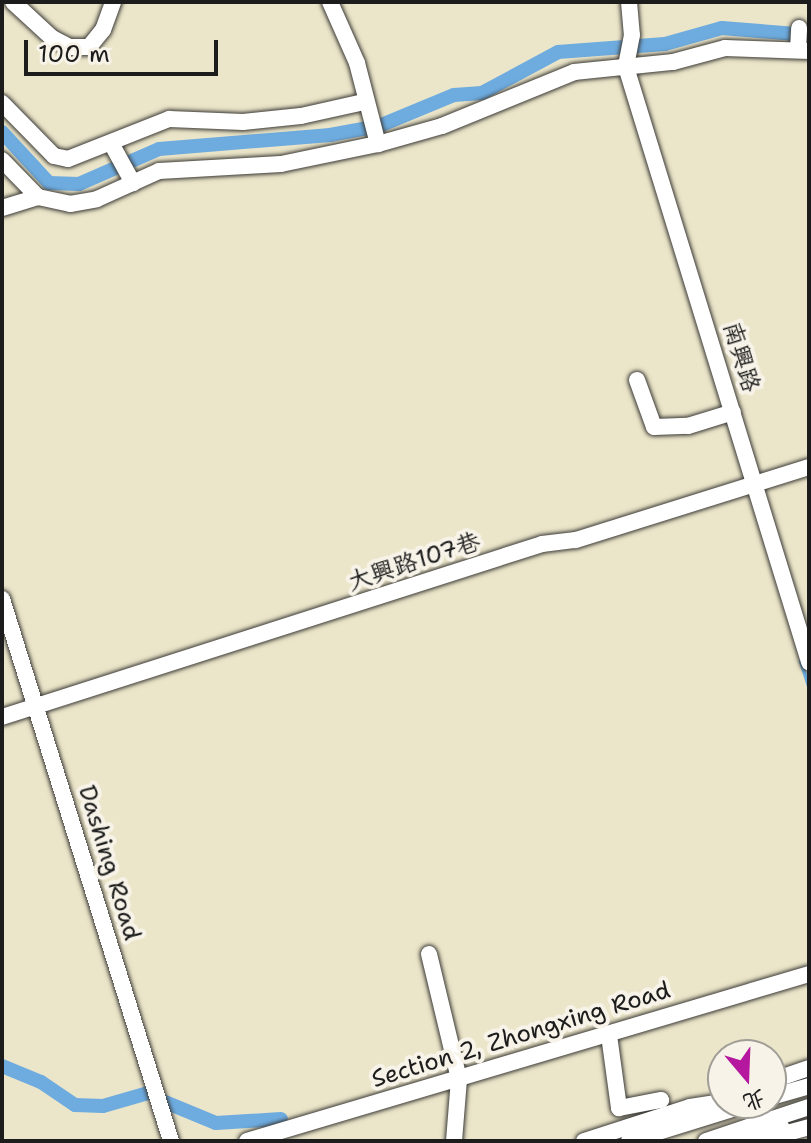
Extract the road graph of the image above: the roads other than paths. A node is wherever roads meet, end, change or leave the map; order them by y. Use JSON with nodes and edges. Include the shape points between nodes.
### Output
{"nodes":[{"id":1,"x":13,"y":2,"type":"edge"},
{"id":2,"x":113,"y":2,"type":"edge"},
{"id":3,"x":330,"y":2,"type":"edge"},
{"id":4,"x":629,"y":2,"type":"edge"},
{"id":5,"x":799,"y":28,"type":"dead end"},
{"id":6,"x":804,"y":50,"type":"edge"},
{"id":7,"x":626,"y":67,"type":"junction"},
{"id":8,"x":2,"y":103,"type":"edge"},
{"id":9,"x":365,"y":106,"type":"junction"},
{"id":10,"x":376,"y":140,"type":"junction"},
{"id":11,"x":111,"y":143,"type":"junction"},
{"id":12,"x":2,"y":160,"type":"edge"},
{"id":13,"x":133,"y":183,"type":"junction"},
{"id":14,"x":38,"y":197,"type":"junction"},
{"id":15,"x":2,"y":208,"type":"edge"},
{"id":16,"x":637,"y":380,"type":"dead end"},
{"id":17,"x":733,"y":412,"type":"junction"},
{"id":18,"x":809,"y":467,"type":"edge"},
{"id":19,"x":755,"y":485,"type":"junction"},
{"id":20,"x":2,"y":599,"type":"edge"},
{"id":21,"x":809,"y":662,"type":"edge"},
{"id":22,"x":35,"y":707,"type":"junction"},
{"id":23,"x":2,"y":717,"type":"edge"},
{"id":24,"x":429,"y":954,"type":"dead end"},
{"id":25,"x":809,"y":974,"type":"edge"},
{"id":26,"x":609,"y":1035,"type":"junction"},
{"id":27,"x":809,"y":1068,"type":"edge"},
{"id":28,"x":787,"y":1076,"type":"edge"},
{"id":29,"x":809,"y":1077,"type":"edge"},
{"id":30,"x":459,"y":1079,"type":"junction"},
{"id":31,"x":787,"y":1084,"type":"edge"},
{"id":32,"x":809,"y":1086,"type":"edge"},
{"id":33,"x":787,"y":1092,"type":"edge"},
{"id":34,"x":661,"y":1100,"type":"dead end"},
{"id":35,"x":707,"y":1104,"type":"edge"},
{"id":36,"x":809,"y":1107,"type":"edge"},
{"id":37,"x":707,"y":1110,"type":"edge"},
{"id":38,"x":787,"y":1114,"type":"edge"},
{"id":39,"x":707,"y":1117,"type":"edge"},
{"id":40,"x":809,"y":1117,"type":"edge"},
{"id":41,"x":772,"y":1119,"type":"joint"},
{"id":42,"x":809,"y":1127,"type":"edge"},
{"id":43,"x":669,"y":1128,"type":"junction"},
{"id":44,"x":171,"y":1141,"type":"edge"},
{"id":45,"x":247,"y":1141,"type":"edge"},
{"id":46,"x":454,"y":1141,"type":"edge"},
{"id":47,"x":584,"y":1141,"type":"edge"},
{"id":48,"x":629,"y":1141,"type":"edge"},
{"id":49,"x":706,"y":1141,"type":"edge"},
{"id":50,"x":738,"y":1141,"type":"edge"},
{"id":51,"x":745,"y":1141,"type":"edge"},
{"id":52,"x":755,"y":1141,"type":"edge"}],
"edges":[{"from":1,"to":2,"type":"street","via":[[52,38],[70,47],[89,47],[103,30]]},
{"from":3,"to":9,"type":"street","via":[[357,63]]},
{"from":4,"to":7,"type":"street","via":[[632,35]]},
{"from":5,"to":6,"type":"street"},
{"from":6,"to":7,"type":"street","via":[[725,48]]},
{"from":7,"to":10,"type":"street","via":[[574,72],[442,126]]},
{"from":7,"to":17,"type":"street","name":"南興路"},
{"from":8,"to":11,"type":"street","via":[[54,156],[75,158]]},
{"from":9,"to":10,"type":"street"},
{"from":9,"to":11,"type":"street","via":[[272,119],[169,119]]},
{"from":10,"to":13,"type":"street","via":[[281,164],[159,171]]},
{"from":11,"to":13,"type":"street"},
{"from":12,"to":14,"type":"street"},
{"from":13,"to":14,"type":"street","via":[[70,204]]},
{"from":14,"to":15,"type":"street"},
{"from":16,"to":17,"type":"street","via":[[654,427],[688,426]]},
{"from":17,"to":19,"type":"street","name":"南興路"},
{"from":18,"to":19,"type":"street","name":"大興路107巷"},
{"from":19,"to":21,"type":"street","name":"南興路"},
{"from":19,"to":22,"type":"street","name":"大興路107巷","via":[[576,540],[542,544]]},
{"from":20,"to":22,"type":"street","name":"Dashing Road"},
{"from":22,"to":23,"type":"street","name":"大興路107巷"},
{"from":22,"to":44,"type":"street","name":"Dashing Road"},
{"from":24,"to":30,"type":"street"},
{"from":25,"to":26,"type":"street","name":"Section 2, Zhongxing Road"},
{"from":26,"to":30,"type":"street","name":"Section 2, Zhongxing Road"},
{"from":26,"to":34,"type":"street","via":[[619,1108]]},
{"from":27,"to":28,"type":"street"},
{"from":29,"to":31,"type":"street"},
{"from":30,"to":45,"type":"street","name":"Section 2, Zhongxing Road"},
{"from":30,"to":46,"type":"street"},
{"from":32,"to":33,"type":"street"},
{"from":35,"to":47,"type":"street"},
{"from":36,"to":38,"type":"street"},
{"from":37,"to":43,"type":"street"},
{"from":39,"to":43,"type":"street"},
{"from":40,"to":51,"type":"street"},
{"from":41,"to":49,"type":"street"},
{"from":41,"to":50,"type":"street"},
{"from":42,"to":52,"type":"street"},
{"from":43,"to":48,"type":"street"}]}
